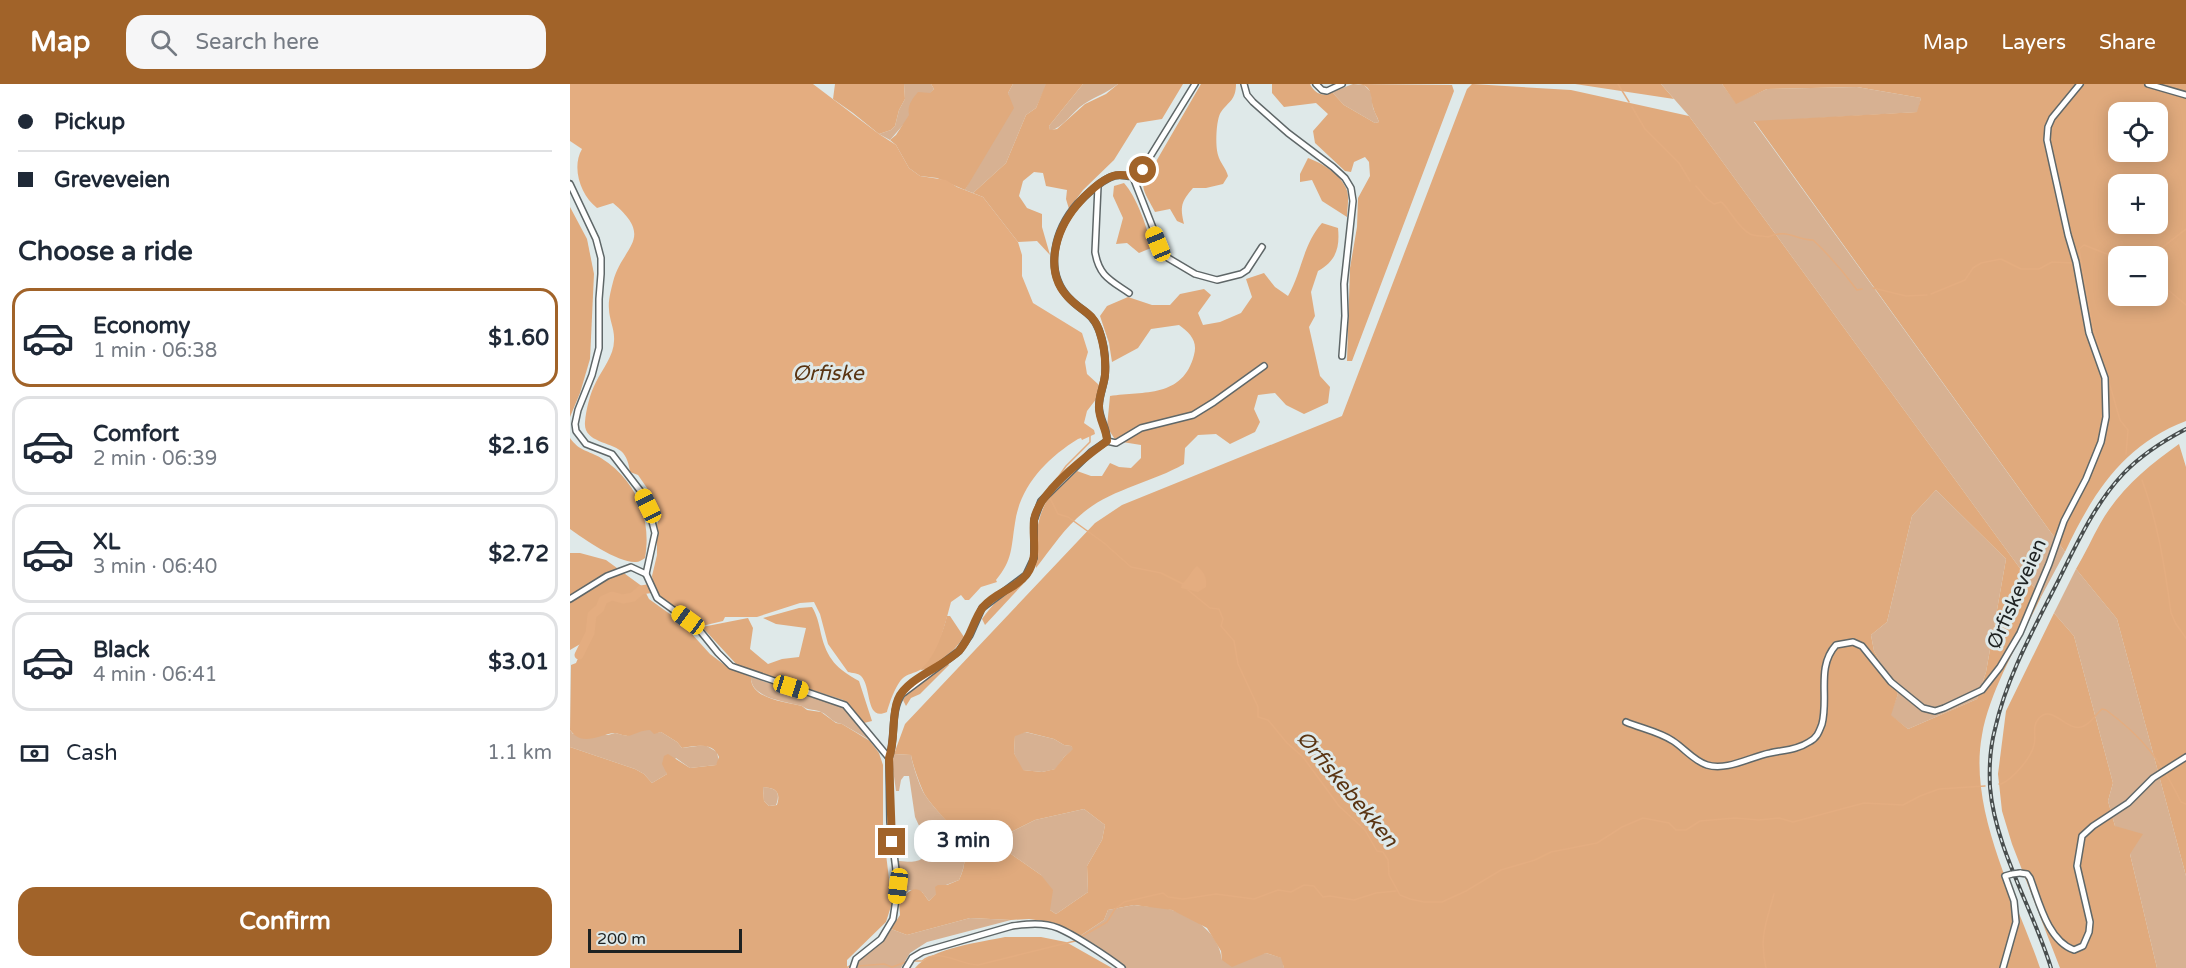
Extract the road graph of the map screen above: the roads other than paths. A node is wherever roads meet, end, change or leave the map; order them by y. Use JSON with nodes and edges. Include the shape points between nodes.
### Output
{"nodes":[{"id":1,"x":1196,"y":84,"type":"edge"},
{"id":2,"x":1244,"y":84,"type":"edge"},
{"id":3,"x":1316,"y":84,"type":"edge"},
{"id":4,"x":1342,"y":84,"type":"edge"},
{"id":5,"x":2080,"y":84,"type":"edge"},
{"id":6,"x":2148,"y":84,"type":"edge"},
{"id":7,"x":2186,"y":95,"type":"edge"},
{"id":8,"x":1132,"y":177,"type":"junction"},
{"id":9,"x":570,"y":184,"type":"edge"},
{"id":10,"x":1098,"y":186,"type":"junction"},
{"id":11,"x":1262,"y":247,"type":"dead end"},
{"id":12,"x":1129,"y":292,"type":"dead end"},
{"id":13,"x":1342,"y":356,"type":"dead end"},
{"id":14,"x":1264,"y":366,"type":"dead end"},
{"id":15,"x":1105,"y":443,"type":"junction"},
{"id":16,"x":646,"y":574,"type":"junction"},
{"id":17,"x":570,"y":599,"type":"edge"},
{"id":18,"x":1626,"y":722,"type":"dead end"},
{"id":19,"x":2186,"y":757,"type":"edge"},
{"id":20,"x":889,"y":758,"type":"junction"},
{"id":21,"x":853,"y":968,"type":"edge"},
{"id":22,"x":906,"y":968,"type":"edge"},
{"id":23,"x":1122,"y":968,"type":"edge"},
{"id":24,"x":2003,"y":968,"type":"edge"}],
"edges":[{"from":1,"to":8,"type":"street","via":[[1143,170]]},
{"from":2,"to":13,"type":"street","via":[[1254,102],[1333,167],[1351,188]]},
{"from":3,"to":4,"type":"street","via":[[1327,91]]},
{"from":5,"to":18,"type":"street","name":"Ørfiskeveien","via":[[2052,118],[2047,140],[2090,333],[2105,378],[2106,417],[2086,479],[2064,521],[2020,633],[2000,667],[1982,690],[1935,711],[1923,708],[1891,682],[1862,646],[1853,642],[1836,645],[1828,654],[1825,668],[1824,716],[1817,736],[1790,750],[1717,766],[1697,760],[1666,737]]},
{"from":6,"to":7,"type":"street"},
{"from":8,"to":10,"type":"street","via":[[1114,176]]},
{"from":8,"to":11,"type":"street","via":[[1162,251],[1195,274],[1217,280],[1241,274]]},
{"from":9,"to":16,"type":"street","via":[[601,258],[599,348],[578,410],[576,431],[586,444],[612,454],[642,493],[655,533]]},
{"from":10,"to":12,"type":"street","via":[[1097,262],[1106,277]]},
{"from":10,"to":15,"type":"street","via":[[1065,221],[1054,262],[1061,290],[1093,317],[1100,331],[1105,375],[1098,408]]},
{"from":14,"to":15,"type":"street","via":[[1193,415],[1142,428],[1116,442]]},
{"from":15,"to":20,"type":"street","via":[[1048,493],[1036,509],[1030,569],[982,608],[959,651],[902,694],[897,703]]},
{"from":16,"to":17,"type":"street","via":[[631,567]]},
{"from":16,"to":20,"type":"street","via":[[659,601],[697,627],[731,666],[845,705]]},
{"from":19,"to":24,"type":"street","bridge":true,"via":[[2162,771],[2128,803],[2082,836],[2077,866],[2090,922],[2083,946],[2074,950],[2060,943],[2027,874],[2005,876],[2016,922]]},
{"from":20,"to":21,"type":"street","via":[[890,822],[898,886],[893,919],[886,933],[856,959]]},
{"from":22,"to":23,"type":"street","via":[[922,952],[1012,926],[1042,924],[1059,928]]}]}
